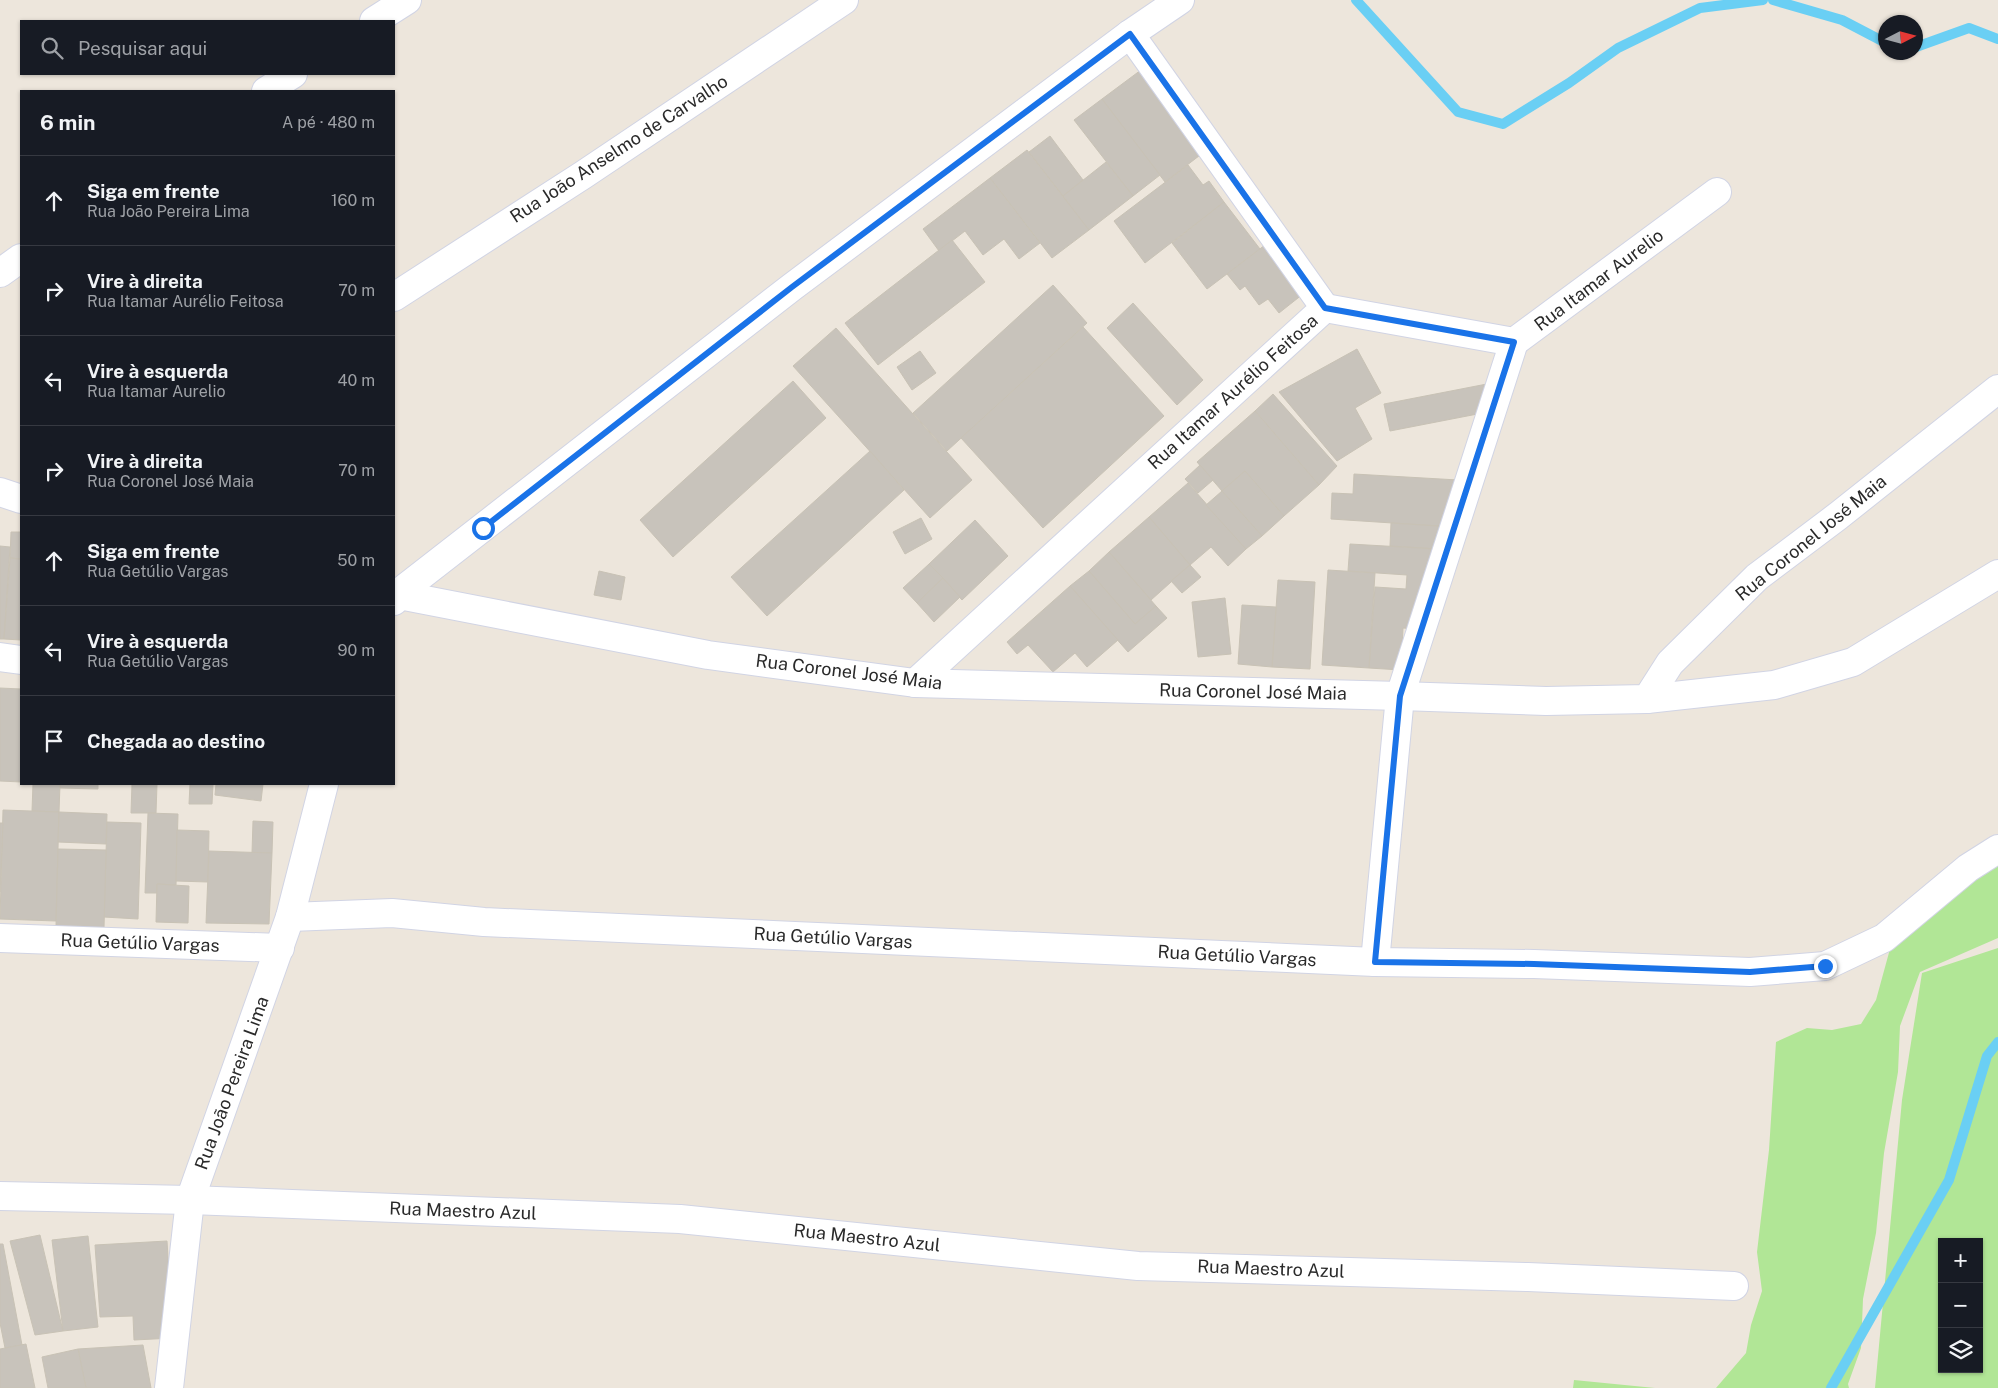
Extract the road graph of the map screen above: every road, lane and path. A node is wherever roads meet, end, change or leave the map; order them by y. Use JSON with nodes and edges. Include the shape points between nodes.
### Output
{"nodes":[{"id":1,"x":407,"y":0,"type":"edge"},
{"id":2,"x":844,"y":0,"type":"edge"},
{"id":3,"x":1180,"y":0,"type":"edge"},
{"id":4,"x":376,"y":20,"type":"edge"},
{"id":5,"x":1130,"y":34,"type":"junction"},
{"id":6,"x":292,"y":75,"type":"edge"},
{"id":7,"x":268,"y":90,"type":"edge"},
{"id":8,"x":1717,"y":192,"type":"dead end"},
{"id":9,"x":20,"y":259,"type":"edge"},
{"id":10,"x":0,"y":273,"type":"edge"},
{"id":11,"x":395,"y":296,"type":"edge"},
{"id":12,"x":1325,"y":308,"type":"junction"},
{"id":13,"x":1514,"y":342,"type":"junction"},
{"id":14,"x":1998,"y":389,"type":"edge"},
{"id":15,"x":0,"y":492,"type":"edge"},
{"id":16,"x":20,"y":499,"type":"edge"},
{"id":17,"x":1998,"y":574,"type":"edge"},
{"id":18,"x":395,"y":597,"type":"edge"},
{"id":19,"x":0,"y":656,"type":"edge"},
{"id":20,"x":20,"y":660,"type":"edge"},
{"id":21,"x":915,"y":683,"type":"junction"},
{"id":22,"x":1400,"y":696,"type":"junction"},
{"id":23,"x":1647,"y":699,"type":"junction"},
{"id":24,"x":324,"y":785,"type":"edge"},
{"id":25,"x":1998,"y":849,"type":"edge"},
{"id":26,"x":290,"y":917,"type":"junction"},
{"id":27,"x":0,"y":938,"type":"edge"},
{"id":28,"x":280,"y":948,"type":"junction"},
{"id":29,"x":1375,"y":962,"type":"junction"},
{"id":30,"x":0,"y":1196,"type":"edge"},
{"id":31,"x":190,"y":1200,"type":"junction"},
{"id":32,"x":1734,"y":1286,"type":"dead end"},
{"id":33,"x":169,"y":1388,"type":"edge"}],
"edges":[{"from":1,"to":4,"type":"street"},
{"from":2,"to":11,"type":"street","name":"Rua João Anselmo de Carvalho"},
{"from":3,"to":5,"type":"street"},
{"from":5,"to":12,"type":"street","name":"Rua Itamar Aurélio Feitosa"},
{"from":5,"to":18,"type":"street","via":[[792,287]]},
{"from":6,"to":7,"type":"street"},
{"from":8,"to":13,"type":"street","name":"Rua Itamar Aurelio"},
{"from":9,"to":10,"type":"street"},
{"from":12,"to":13,"type":"street"},
{"from":12,"to":21,"type":"street","name":"Rua Itamar Aurélio Feitosa"},
{"from":13,"to":22,"type":"street"},
{"from":14,"to":23,"type":"street","name":"Rua Coronel José Maia","via":[[1756,577],[1670,663]]},
{"from":15,"to":16,"type":"street"},
{"from":17,"to":23,"type":"street","via":[[1853,662],[1774,685]]},
{"from":18,"to":21,"type":"street","name":"Rua Coronel José Maia","via":[[708,655]]},
{"from":19,"to":20,"type":"street"},
{"from":21,"to":22,"type":"street","name":"Rua Coronel José Maia"},
{"from":22,"to":23,"type":"street","name":"Rua Coronel José Maia","via":[[1546,701]]},
{"from":22,"to":29,"type":"street"},
{"from":24,"to":26,"type":"street","name":"Rua João Pereira Lima"},
{"from":25,"to":29,"type":"street","name":"Rua Getúlio Vargas","via":[[1968,868],[1884,938],[1825,966],[1750,972]]},
{"from":26,"to":28,"type":"street","name":"Rua João Pereira Lima"},
{"from":26,"to":29,"type":"street","name":"Rua Getúlio Vargas","via":[[392,913],[484,922]]},
{"from":27,"to":28,"type":"street","name":"Rua Getúlio Vargas"},
{"from":28,"to":31,"type":"street","name":"Rua João Pereira Lima"},
{"from":30,"to":31,"type":"street","name":"Rua Maestro Azul"},
{"from":31,"to":32,"type":"street","name":"Rua Maestro Azul","via":[[680,1219],[1138,1266]]},
{"from":31,"to":33,"type":"street","name":"Rua João Pereira Lima"}]}
